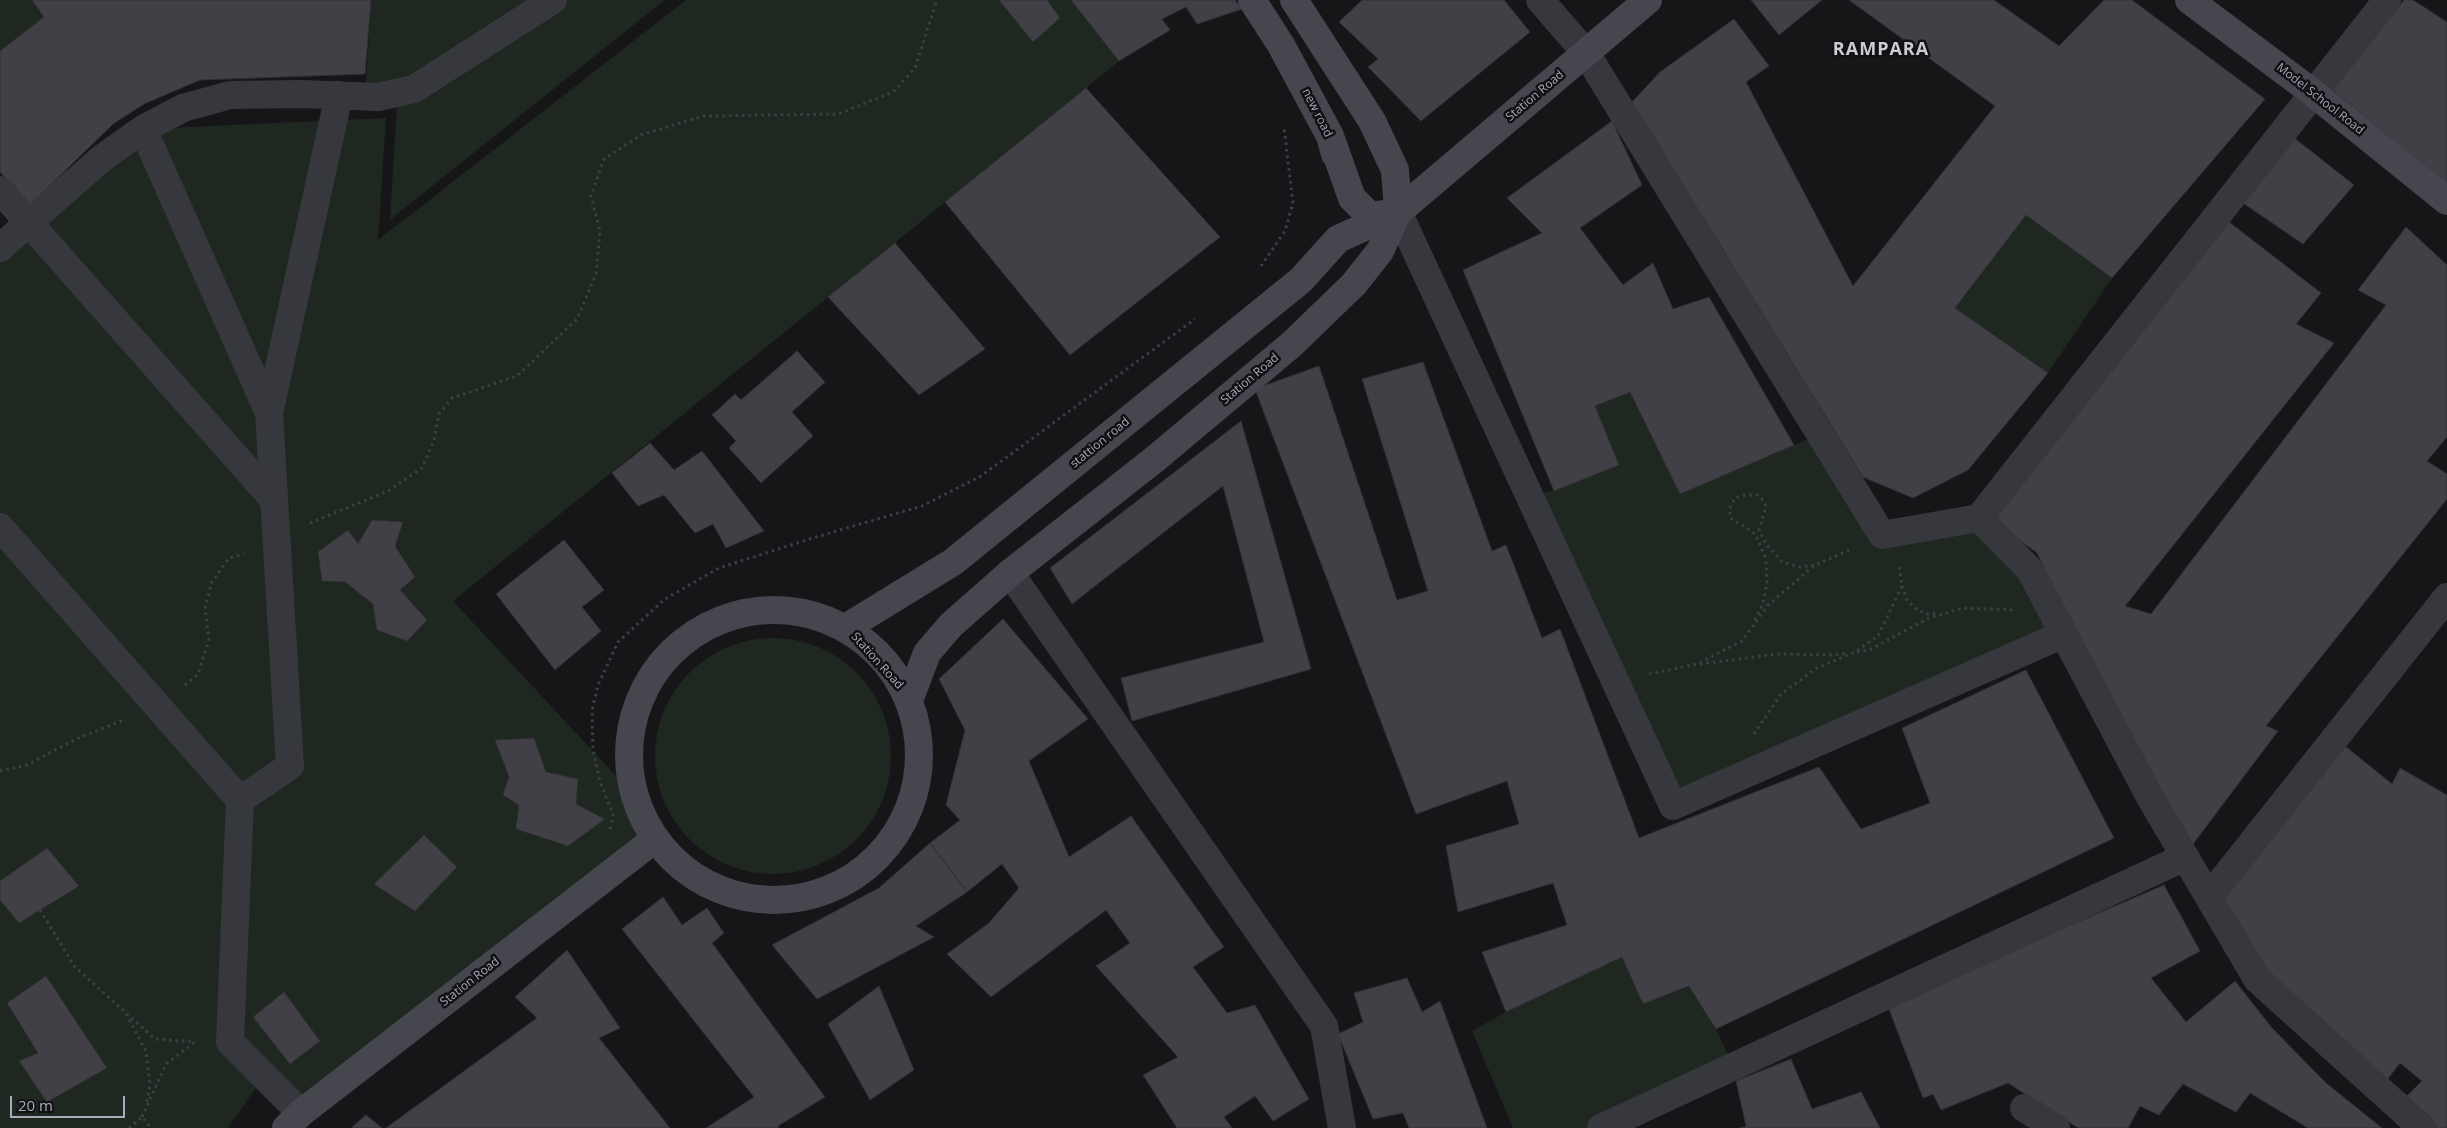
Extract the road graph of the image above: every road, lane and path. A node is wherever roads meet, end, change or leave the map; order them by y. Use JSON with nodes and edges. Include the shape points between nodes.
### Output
{"nodes":[{"id":1,"x":553,"y":0,"type":"edge"},
{"id":2,"x":937,"y":0,"type":"edge"},
{"id":3,"x":1252,"y":0,"type":"edge"},
{"id":4,"x":1294,"y":0,"type":"edge"},
{"id":5,"x":1540,"y":0,"type":"edge"},
{"id":6,"x":1648,"y":0,"type":"edge"},
{"id":7,"x":2190,"y":0,"type":"edge"},
{"id":8,"x":2387,"y":0,"type":"edge"},
{"id":9,"x":1586,"y":53,"type":"junction"},
{"id":10,"x":2312,"y":92,"type":"junction"},
{"id":11,"x":339,"y":95,"type":"junction"},
{"id":12,"x":1283,"y":118,"type":"dead end"},
{"id":13,"x":143,"y":129,"type":"junction"},
{"id":14,"x":1330,"y":136,"type":"junction"},
{"id":15,"x":0,"y":190,"type":"edge"},
{"id":16,"x":2447,"y":202,"type":"edge"},
{"id":17,"x":1398,"y":212,"type":"junction"},
{"id":18,"x":29,"y":223,"type":"junction"},
{"id":19,"x":1338,"y":239,"type":"junction"},
{"id":20,"x":0,"y":248,"type":"edge"},
{"id":21,"x":1254,"y":272,"type":"dead end"},
{"id":22,"x":1201,"y":314,"type":"dead end"},
{"id":23,"x":269,"y":413,"type":"junction"},
{"id":24,"x":274,"y":500,"type":"junction"},
{"id":25,"x":1979,"y":518,"type":"junction"},
{"id":26,"x":0,"y":526,"type":"edge"},
{"id":27,"x":1882,"y":535,"type":"junction"},
{"id":28,"x":277,"y":544,"type":"junction"},
{"id":29,"x":1814,"y":565,"type":"junction"},
{"id":30,"x":1010,"y":573,"type":"junction"},
{"id":31,"x":1902,"y":586,"type":"junction"},
{"id":32,"x":2447,"y":597,"type":"edge"},
{"id":33,"x":1944,"y":613,"type":"junction"},
{"id":34,"x":1752,"y":626,"type":"junction"},
{"id":35,"x":846,"y":627,"type":"junction"},
{"id":36,"x":2064,"y":634,"type":"junction"},
{"id":37,"x":1855,"y":652,"type":"junction"},
{"id":38,"x":1697,"y":664,"type":"junction"},
{"id":39,"x":1613,"y":677,"type":"junction"},
{"id":40,"x":910,"y":698,"type":"junction"},
{"id":41,"x":1753,"y":771,"type":"junction"},
{"id":42,"x":240,"y":800,"type":"junction"},
{"id":43,"x":608,"y":832,"type":"dead end"},
{"id":44,"x":655,"y":839,"type":"junction"},
{"id":45,"x":2185,"y":857,"type":"junction"},
{"id":46,"x":2209,"y":897,"type":"junction"},
{"id":47,"x":40,"y":910,"type":"dead end"},
{"id":48,"x":124,"y":1012,"type":"junction"},
{"id":49,"x":195,"y":1042,"type":"junction"},
{"id":50,"x":230,"y":1042,"type":"junction"},
{"id":51,"x":145,"y":1108,"type":"junction"},
{"id":52,"x":2024,"y":1108,"type":"dead end"},
{"id":53,"x":142,"y":1117,"type":"junction"},
{"id":54,"x":294,"y":1121,"type":"edge"},
{"id":55,"x":129,"y":1128,"type":"edge"},
{"id":56,"x":152,"y":1128,"type":"edge"},
{"id":57,"x":1342,"y":1128,"type":"edge"},
{"id":58,"x":1601,"y":1128,"type":"edge"},
{"id":59,"x":2056,"y":1128,"type":"edge"},
{"id":60,"x":2422,"y":1128,"type":"edge"}],
"edges":[{"from":1,"to":11,"type":"street","via":[[414,89],[378,97]]},
{"from":2,"to":28,"type":"path","via":[[915,68],[892,92],[838,114],[703,116],[641,135],[604,159],[591,196],[600,231],[596,274],[577,320],[517,376],[452,398],[439,414],[434,440],[422,468],[388,491],[297,529]]},
{"from":3,"to":14,"type":"main road","name":"new road","via":[[1281,45]]},
{"from":4,"to":17,"type":"main road","via":[[1376,129],[1396,170]]},
{"from":5,"to":9,"type":"street"},
{"from":6,"to":9,"type":"main road"},
{"from":7,"to":10,"type":"main road","name":"Model School Road"},
{"from":8,"to":10,"type":"street"},
{"from":9,"to":17,"type":"main road","name":"Station Road"},
{"from":9,"to":27,"type":"street"},
{"from":10,"to":16,"type":"main road","name":"Model School Road"},
{"from":10,"to":25,"type":"street"},
{"from":11,"to":13,"type":"street","via":[[230,95],[183,108]]},
{"from":11,"to":23,"type":"street"},
{"from":12,"to":21,"type":"path","via":[[1293,203],[1285,231]]},
{"from":13,"to":18,"type":"street","via":[[101,159]]},
{"from":13,"to":23,"type":"street"},
{"from":14,"to":17,"type":"main road","via":[[1352,198],[1370,216]]},
{"from":14,"to":19,"type":"main road","name":"new road","via":[[1344,190]]},
{"from":15,"to":18,"type":"street"},
{"from":17,"to":19,"type":"main road"},
{"from":17,"to":30,"type":"main road","name":"Station Road","via":[[1380,251],[1354,284],[1292,344],[1155,459]]},
{"from":17,"to":39,"type":"street"},
{"from":18,"to":20,"type":"street"},
{"from":18,"to":24,"type":"street"},
{"from":19,"to":35,"type":"main road","name":"stattion road","via":[[1301,280],[954,562]]},
{"from":22,"to":43,"type":"path","via":[[981,476],[922,506],[719,568],[665,599],[618,642],[598,685],[592,710],[593,751],[613,815]]},
{"from":23,"to":24,"type":"street"},
{"from":24,"to":28,"type":"street"},
{"from":25,"to":27,"type":"street"},
{"from":25,"to":36,"type":"street","via":[[2030,570]]},
{"from":26,"to":42,"type":"street"},
{"from":27,"to":29,"type":"path"},
{"from":27,"to":31,"type":"path","via":[[1898,556]]},
{"from":28,"to":42,"type":"street","via":[[290,766]]},
{"from":29,"to":34,"type":"path","via":[[1768,606]]},
{"from":29,"to":34,"type":"path","via":[[1800,567],[1782,562],[1759,530],[1766,506],[1762,499],[1757,495],[1735,498],[1730,518],[1752,531],[1766,560],[1767,583],[1763,603]]},
{"from":30,"to":40,"type":"main road","name":"Station Road","via":[[952,625],[927,653]]},
{"from":30,"to":57,"type":"street","via":[[1324,1026]]},
{"from":31,"to":33,"type":"path","via":[[1914,608],[1926,614]]},
{"from":31,"to":37,"type":"path","via":[[1878,636]]},
{"from":32,"to":46,"type":"street"},
{"from":33,"to":36,"type":"path","via":[[1963,608],[2005,608],[2039,615]]},
{"from":33,"to":37,"type":"path","via":[[1869,650]]},
{"from":34,"to":38,"type":"path","via":[[1742,641]]},
{"from":35,"to":40,"type":"main road","name":"Station Road"},
{"from":35,"to":44,"type":"main road","name":"Station Road","via":[[800,611],[751,610],[704,626],[665,656],[639,698],[628,745],[633,794]]},
{"from":36,"to":41,"type":"street"},
{"from":36,"to":45,"type":"street"},
{"from":37,"to":38,"type":"path","via":[[1834,656],[1777,654]]},
{"from":37,"to":41,"type":"path","via":[[1817,668],[1781,694],[1756,728],[1747,754]]},
{"from":38,"to":39,"type":"path","via":[[1652,674]]},
{"from":39,"to":41,"type":"street","via":[[1673,806]]},
{"from":40,"to":44,"type":"main road","name":"Station Road","via":[[921,744],[916,791],[898,834],[866,869],[824,892],[777,900],[730,894],[688,872]]},
{"from":42,"to":50,"type":"street"},
{"from":44,"to":54,"type":"main road","name":"Station Road"},
{"from":45,"to":46,"type":"street"},
{"from":45,"to":58,"type":"street"},
{"from":46,"to":60,"type":"street","via":[[2257,978]]},
{"from":47,"to":48,"type":"path","via":[[75,967]]},
{"from":48,"to":49,"type":"path","via":[[155,1038]]},
{"from":48,"to":51,"type":"path","via":[[146,1051],[150,1085]]},
{"from":49,"to":50,"type":"path"},
{"from":49,"to":51,"type":"path","via":[[166,1064]]},
{"from":50,"to":54,"type":"street"},
{"from":51,"to":53,"type":"path"},
{"from":52,"to":59,"type":"street"},
{"from":53,"to":55,"type":"path"},
{"from":53,"to":56,"type":"path"}]}
